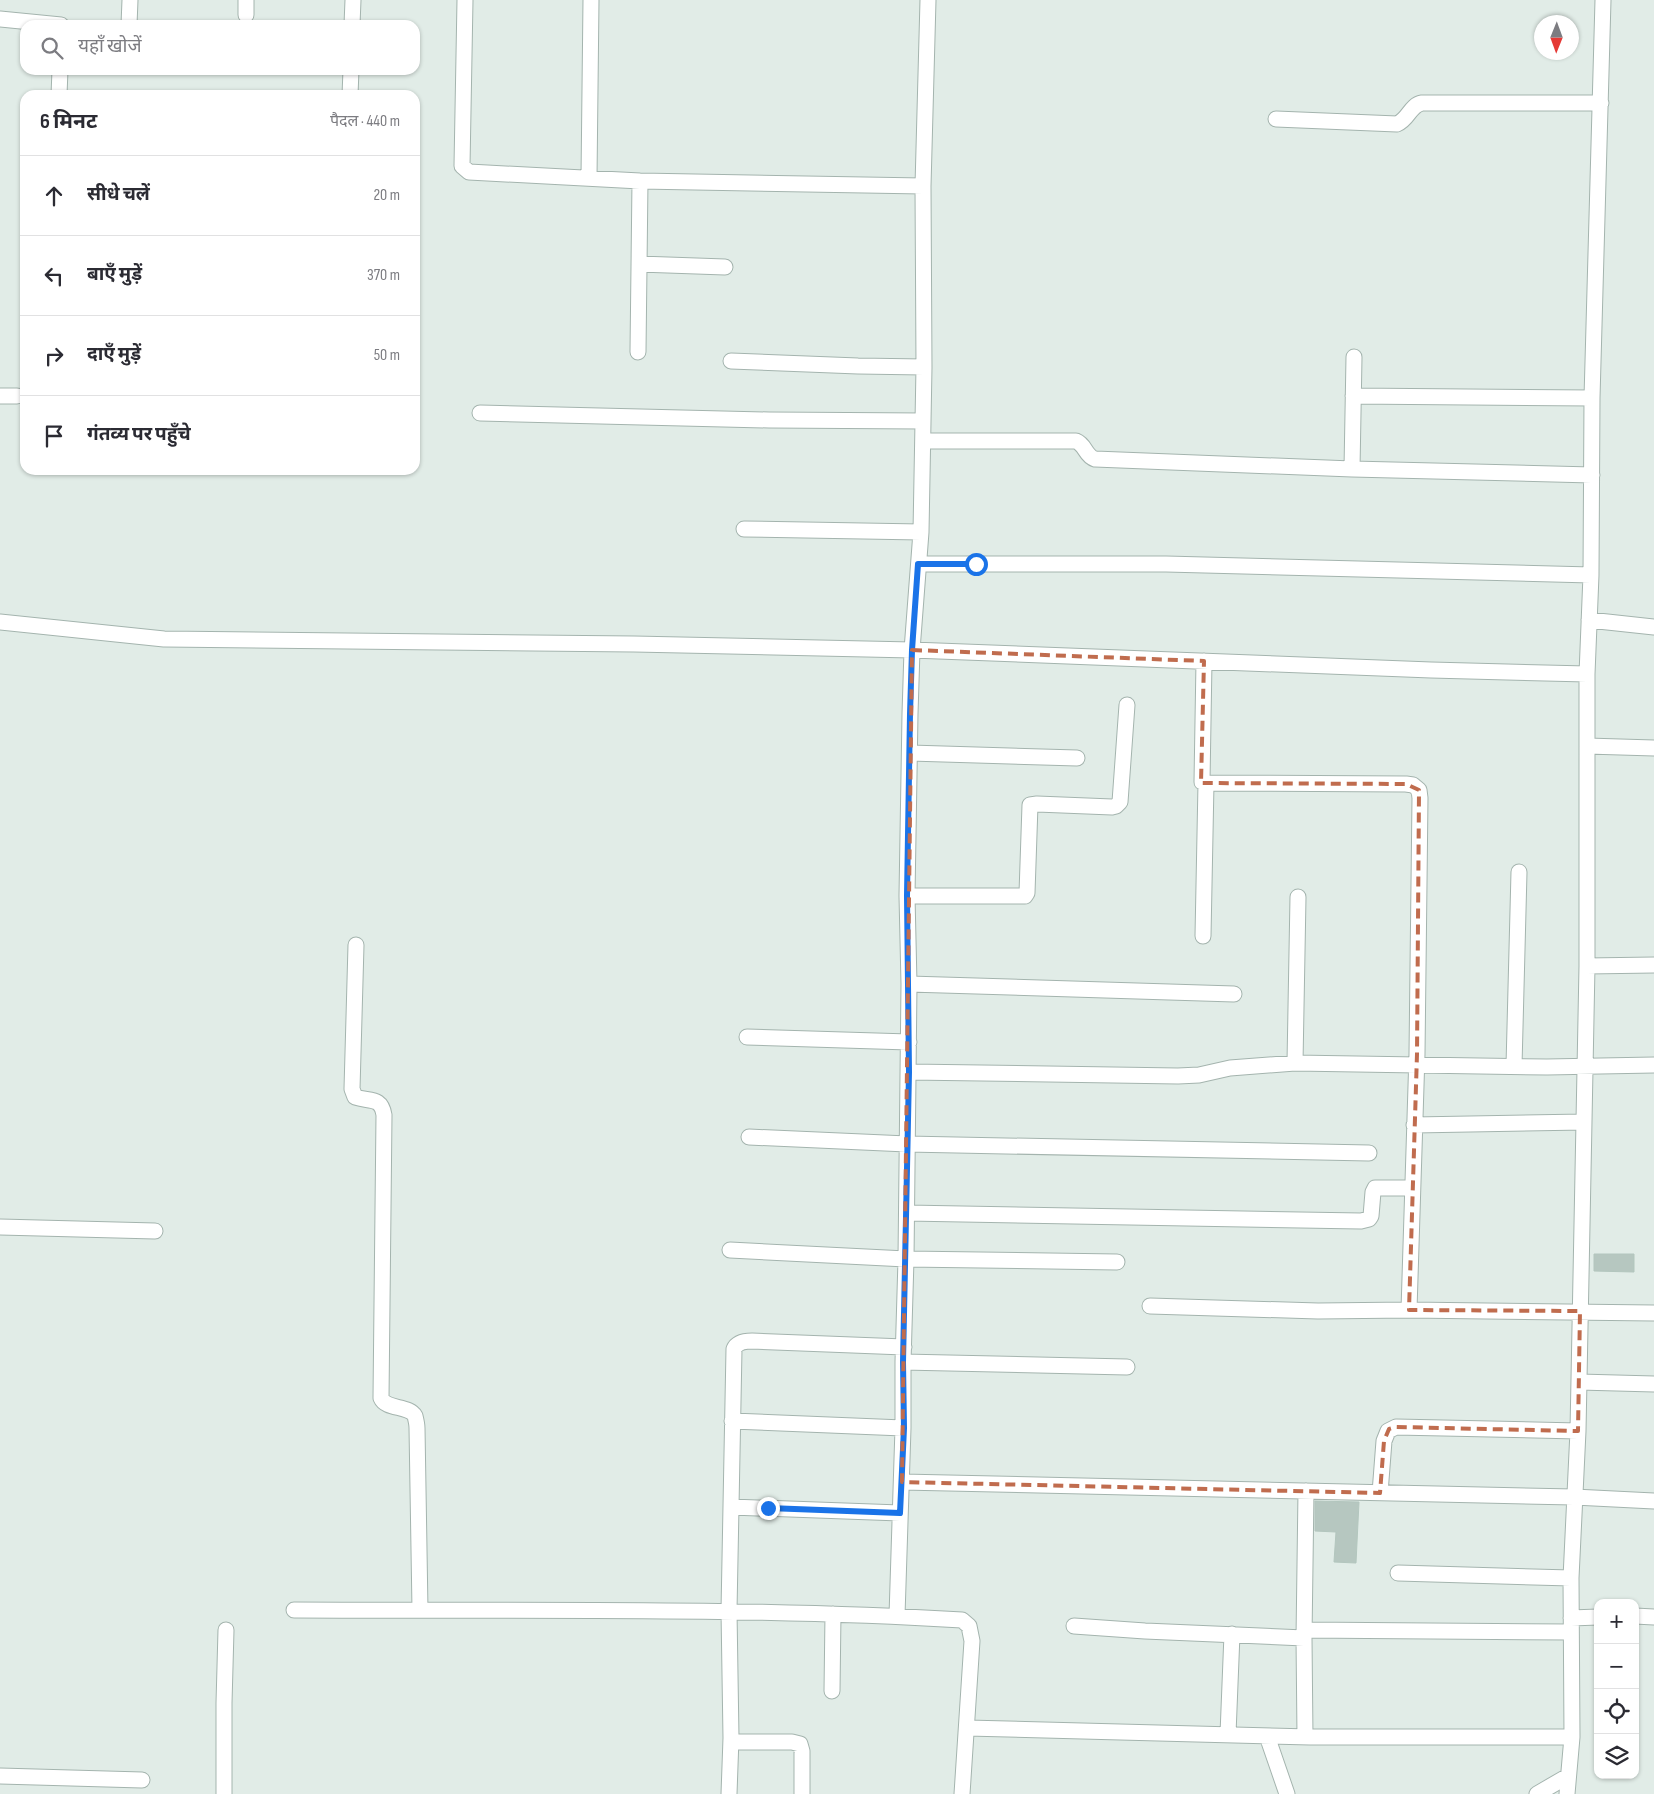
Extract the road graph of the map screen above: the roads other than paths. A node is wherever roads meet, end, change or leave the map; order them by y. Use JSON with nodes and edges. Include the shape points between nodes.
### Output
{"nodes":[{"id":1,"x":130,"y":0,"type":"edge"},
{"id":2,"x":352,"y":0,"type":"edge"},
{"id":3,"x":464,"y":0,"type":"edge"},
{"id":4,"x":591,"y":0,"type":"edge"},
{"id":5,"x":928,"y":0,"type":"edge"},
{"id":6,"x":1603,"y":0,"type":"edge"},
{"id":7,"x":0,"y":19,"type":"edge"},
{"id":8,"x":129,"y":20,"type":"edge"},
{"id":9,"x":352,"y":20,"type":"edge"},
{"id":10,"x":20,"y":21,"type":"edge"},
{"id":11,"x":60,"y":75,"type":"edge"},
{"id":12,"x":351,"y":75,"type":"edge"},
{"id":13,"x":58,"y":90,"type":"edge"},
{"id":14,"x":350,"y":90,"type":"edge"},
{"id":15,"x":1601,"y":104,"type":"junction"},
{"id":16,"x":1276,"y":119,"type":"dead end"},
{"id":17,"x":589,"y":178,"type":"junction"},
{"id":18,"x":640,"y":181,"type":"junction"},
{"id":19,"x":923,"y":186,"type":"junction"},
{"id":20,"x":639,"y":264,"type":"junction"},
{"id":21,"x":725,"y":267,"type":"dead end"},
{"id":22,"x":638,"y":352,"type":"dead end"},
{"id":23,"x":1354,"y":357,"type":"dead end"},
{"id":24,"x":731,"y":361,"type":"dead end"},
{"id":25,"x":924,"y":367,"type":"junction"},
{"id":26,"x":0,"y":396,"type":"edge"},
{"id":27,"x":17,"y":396,"type":"dead end"},
{"id":28,"x":1353,"y":396,"type":"junction"},
{"id":29,"x":1592,"y":398,"type":"junction"},
{"id":30,"x":480,"y":413,"type":"dead end"},
{"id":31,"x":923,"y":422,"type":"junction"},
{"id":32,"x":923,"y":441,"type":"junction"},
{"id":33,"x":1352,"y":469,"type":"junction"},
{"id":34,"x":1592,"y":475,"type":"junction"},
{"id":35,"x":744,"y":529,"type":"dead end"},
{"id":36,"x":921,"y":532,"type":"junction"},
{"id":37,"x":918,"y":564,"type":"junction"},
{"id":38,"x":1591,"y":575,"type":"junction"},
{"id":39,"x":1589,"y":620,"type":"junction"},
{"id":40,"x":0,"y":622,"type":"edge"},
{"id":41,"x":1654,"y":627,"type":"edge"},
{"id":42,"x":912,"y":650,"type":"junction"},
{"id":43,"x":1204,"y":661,"type":"junction"},
{"id":44,"x":1587,"y":674,"type":"junction"},
{"id":45,"x":1128,"y":704,"type":"dead end"},
{"id":46,"x":1587,"y":746,"type":"junction"},
{"id":47,"x":1654,"y":748,"type":"edge"},
{"id":48,"x":910,"y":753,"type":"junction"},
{"id":49,"x":1076,"y":758,"type":"dead end"},
{"id":50,"x":1206,"y":783,"type":"junction"},
{"id":51,"x":1519,"y":872,"type":"dead end"},
{"id":52,"x":907,"y":896,"type":"junction"},
{"id":53,"x":1298,"y":897,"type":"dead end"},
{"id":54,"x":1203,"y":936,"type":"dead end"},
{"id":55,"x":356,"y":945,"type":"dead end"},
{"id":56,"x":1654,"y":965,"type":"edge"},
{"id":57,"x":1588,"y":966,"type":"junction"},
{"id":58,"x":909,"y":984,"type":"junction"},
{"id":59,"x":1234,"y":994,"type":"dead end"},
{"id":60,"x":747,"y":1037,"type":"dead end"},
{"id":61,"x":909,"y":1042,"type":"junction"},
{"id":62,"x":1295,"y":1064,"type":"junction"},
{"id":63,"x":1417,"y":1064,"type":"junction"},
{"id":64,"x":1654,"y":1065,"type":"edge"},
{"id":65,"x":1514,"y":1066,"type":"junction"},
{"id":66,"x":1585,"y":1066,"type":"junction"},
{"id":67,"x":909,"y":1072,"type":"junction"},
{"id":68,"x":1584,"y":1122,"type":"junction"},
{"id":69,"x":1414,"y":1125,"type":"junction"},
{"id":70,"x":748,"y":1137,"type":"dead end"},
{"id":71,"x":907,"y":1144,"type":"junction"},
{"id":72,"x":1369,"y":1152,"type":"dead end"},
{"id":73,"x":1412,"y":1188,"type":"junction"},
{"id":74,"x":907,"y":1212,"type":"junction"},
{"id":75,"x":0,"y":1227,"type":"edge"},
{"id":76,"x":155,"y":1231,"type":"dead end"},
{"id":77,"x":730,"y":1250,"type":"dead end"},
{"id":78,"x":906,"y":1260,"type":"junction"},
{"id":79,"x":1117,"y":1262,"type":"dead end"},
{"id":80,"x":1150,"y":1306,"type":"dead end"},
{"id":81,"x":1409,"y":1310,"type":"junction"},
{"id":82,"x":1580,"y":1312,"type":"junction"},
{"id":83,"x":1654,"y":1313,"type":"edge"},
{"id":84,"x":903,"y":1354,"type":"junction"},
{"id":85,"x":1127,"y":1367,"type":"dead end"},
{"id":86,"x":1579,"y":1382,"type":"junction"},
{"id":87,"x":1654,"y":1384,"type":"edge"},
{"id":88,"x":732,"y":1422,"type":"junction"},
{"id":89,"x":904,"y":1428,"type":"junction"},
{"id":90,"x":1578,"y":1432,"type":"junction"},
{"id":91,"x":902,"y":1482,"type":"junction"},
{"id":92,"x":1306,"y":1491,"type":"junction"},
{"id":93,"x":1380,"y":1493,"type":"junction"},
{"id":94,"x":1574,"y":1497,"type":"junction"},
{"id":95,"x":1654,"y":1501,"type":"edge"},
{"id":96,"x":731,"y":1507,"type":"junction"},
{"id":97,"x":900,"y":1513,"type":"junction"},
{"id":98,"x":1398,"y":1573,"type":"dead end"},
{"id":99,"x":1571,"y":1578,"type":"junction"},
{"id":100,"x":294,"y":1610,"type":"dead end"},
{"id":101,"x":420,"y":1610,"type":"junction"},
{"id":102,"x":729,"y":1611,"type":"junction"},
{"id":103,"x":833,"y":1614,"type":"junction"},
{"id":104,"x":897,"y":1616,"type":"junction"},
{"id":105,"x":1639,"y":1616,"type":"edge"},
{"id":106,"x":1654,"y":1617,"type":"edge"},
{"id":107,"x":1594,"y":1618,"type":"edge"},
{"id":108,"x":1571,"y":1625,"type":"junction"},
{"id":109,"x":1074,"y":1626,"type":"dead end"},
{"id":110,"x":226,"y":1630,"type":"dead end"},
{"id":111,"x":1232,"y":1634,"type":"junction"},
{"id":112,"x":1304,"y":1634,"type":"junction"},
{"id":113,"x":832,"y":1692,"type":"dead end"},
{"id":114,"x":967,"y":1728,"type":"junction"},
{"id":115,"x":1228,"y":1734,"type":"junction"},
{"id":116,"x":1266,"y":1736,"type":"junction"},
{"id":117,"x":1305,"y":1737,"type":"junction"},
{"id":118,"x":1572,"y":1737,"type":"junction"},
{"id":119,"x":731,"y":1742,"type":"junction"},
{"id":120,"x":0,"y":1776,"type":"edge"},
{"id":121,"x":1568,"y":1776,"type":"junction"},
{"id":122,"x":142,"y":1780,"type":"dead end"},
{"id":123,"x":224,"y":1794,"type":"edge"},
{"id":124,"x":729,"y":1794,"type":"edge"},
{"id":125,"x":802,"y":1794,"type":"edge"},
{"id":126,"x":962,"y":1794,"type":"edge"},
{"id":127,"x":1288,"y":1794,"type":"edge"},
{"id":128,"x":1537,"y":1794,"type":"edge"},
{"id":129,"x":1567,"y":1794,"type":"edge"}],
"edges":[{"from":1,"to":8,"type":"street"},
{"from":2,"to":9,"type":"street"},
{"from":3,"to":17,"type":"street","via":[[464,169],[471,173]]},
{"from":4,"to":17,"type":"street"},
{"from":5,"to":19,"type":"street"},
{"from":6,"to":15,"type":"street"},
{"from":7,"to":10,"type":"street"},
{"from":11,"to":13,"type":"street"},
{"from":12,"to":14,"type":"street"},
{"from":15,"to":16,"type":"street","via":[[1418,103],[1404,121],[1397,124]]},
{"from":15,"to":29,"type":"street"},
{"from":17,"to":18,"type":"street"},
{"from":18,"to":19,"type":"street"},
{"from":18,"to":20,"type":"street"},
{"from":19,"to":25,"type":"street"},
{"from":20,"to":21,"type":"street"},
{"from":20,"to":22,"type":"street"},
{"from":23,"to":28,"type":"street"},
{"from":24,"to":25,"type":"street"},
{"from":25,"to":31,"type":"street"},
{"from":26,"to":27,"type":"street"},
{"from":28,"to":29,"type":"street"},
{"from":28,"to":33,"type":"street"},
{"from":29,"to":34,"type":"street"},
{"from":30,"to":31,"type":"street"},
{"from":31,"to":32,"type":"street"},
{"from":32,"to":33,"type":"street","via":[[1076,441],[1083,445],[1089,457],[1095,459]]},
{"from":32,"to":36,"type":"street"},
{"from":33,"to":34,"type":"street"},
{"from":34,"to":38,"type":"street"},
{"from":35,"to":36,"type":"street"},
{"from":36,"to":37,"type":"street"},
{"from":37,"to":38,"type":"street","via":[[1166,564]]},
{"from":37,"to":42,"type":"street"},
{"from":38,"to":39,"type":"street"},
{"from":39,"to":41,"type":"street"},
{"from":39,"to":44,"type":"street"},
{"from":40,"to":42,"type":"street","via":[[164,639]]},
{"from":42,"to":43,"type":"street"},
{"from":42,"to":48,"type":"street"},
{"from":43,"to":44,"type":"street"},
{"from":43,"to":50,"type":"street","via":[[1201,777]]},
{"from":44,"to":46,"type":"street"},
{"from":45,"to":52,"type":"street","via":[[1120,802],[1112,807],[1030,806],[1026,895]]},
{"from":46,"to":47,"type":"street"},
{"from":46,"to":57,"type":"street"},
{"from":48,"to":49,"type":"street"},
{"from":48,"to":52,"type":"street"},
{"from":50,"to":54,"type":"street"},
{"from":50,"to":63,"type":"street","via":[[1406,784],[1417,788],[1420,798]]},
{"from":51,"to":65,"type":"street"},
{"from":52,"to":58,"type":"street"},
{"from":53,"to":62,"type":"street"},
{"from":55,"to":101,"type":"street","via":[[352,1090],[356,1097],[379,1103],[384,1115],[381,1398],[384,1403],[415,1417]]},
{"from":56,"to":57,"type":"street"},
{"from":57,"to":66,"type":"street"},
{"from":58,"to":59,"type":"street"},
{"from":58,"to":61,"type":"street"},
{"from":60,"to":61,"type":"street"},
{"from":61,"to":67,"type":"street"},
{"from":62,"to":63,"type":"street"},
{"from":62,"to":67,"type":"street","via":[[1230,1068],[1178,1076]]},
{"from":63,"to":65,"type":"street"},
{"from":63,"to":69,"type":"street"},
{"from":64,"to":66,"type":"street"},
{"from":65,"to":66,"type":"street"},
{"from":66,"to":68,"type":"street"},
{"from":67,"to":71,"type":"street"},
{"from":68,"to":69,"type":"street"},
{"from":68,"to":82,"type":"street"},
{"from":69,"to":73,"type":"street"},
{"from":70,"to":71,"type":"street"},
{"from":71,"to":72,"type":"street"},
{"from":71,"to":74,"type":"street"},
{"from":73,"to":74,"type":"street","via":[[1375,1188],[1371,1216],[1361,1221]]},
{"from":73,"to":81,"type":"street"},
{"from":74,"to":78,"type":"street"},
{"from":75,"to":76,"type":"street"},
{"from":77,"to":78,"type":"street"},
{"from":78,"to":79,"type":"street"},
{"from":78,"to":84,"type":"street"},
{"from":80,"to":81,"type":"street"},
{"from":81,"to":82,"type":"street"},
{"from":82,"to":83,"type":"street"},
{"from":82,"to":86,"type":"street"},
{"from":84,"to":85,"type":"street"},
{"from":84,"to":88,"type":"street","via":[[745,1341],[735,1346],[734,1352]]},
{"from":84,"to":89,"type":"street"},
{"from":86,"to":87,"type":"street"},
{"from":86,"to":90,"type":"street"},
{"from":88,"to":89,"type":"street"},
{"from":88,"to":96,"type":"street"},
{"from":89,"to":91,"type":"street"},
{"from":90,"to":93,"type":"street","via":[[1396,1427],[1388,1431],[1384,1441]]},
{"from":90,"to":94,"type":"street"},
{"from":91,"to":92,"type":"street"},
{"from":91,"to":97,"type":"street"},
{"from":92,"to":93,"type":"street"},
{"from":92,"to":112,"type":"street"},
{"from":93,"to":94,"type":"street"},
{"from":94,"to":95,"type":"street"},
{"from":94,"to":99,"type":"street"},
{"from":96,"to":97,"type":"street"},
{"from":96,"to":102,"type":"street"},
{"from":97,"to":104,"type":"street"},
{"from":98,"to":99,"type":"street"},
{"from":99,"to":108,"type":"street"},
{"from":100,"to":101,"type":"street"},
{"from":101,"to":102,"type":"street"},
{"from":102,"to":103,"type":"street"},
{"from":102,"to":119,"type":"street"},
{"from":103,"to":104,"type":"street"},
{"from":103,"to":113,"type":"street"},
{"from":104,"to":114,"type":"street","via":[[962,1620],[969,1626],[972,1641]]},
{"from":105,"to":106,"type":"street"},
{"from":107,"to":108,"type":"street"},
{"from":108,"to":112,"type":"street"},
{"from":108,"to":118,"type":"street"},
{"from":109,"to":111,"type":"street"},
{"from":110,"to":123,"type":"street"},
{"from":111,"to":112,"type":"street"},
{"from":111,"to":115,"type":"street"},
{"from":112,"to":117,"type":"street"},
{"from":114,"to":115,"type":"street"},
{"from":114,"to":126,"type":"street"},
{"from":115,"to":116,"type":"street"},
{"from":116,"to":117,"type":"street"},
{"from":116,"to":127,"type":"street"},
{"from":117,"to":118,"type":"street"},
{"from":118,"to":121,"type":"street"},
{"from":119,"to":124,"type":"street"},
{"from":119,"to":125,"type":"street","via":[[800,1744]]},
{"from":120,"to":122,"type":"street"},
{"from":121,"to":128,"type":"street"},
{"from":121,"to":129,"type":"street"}]}
